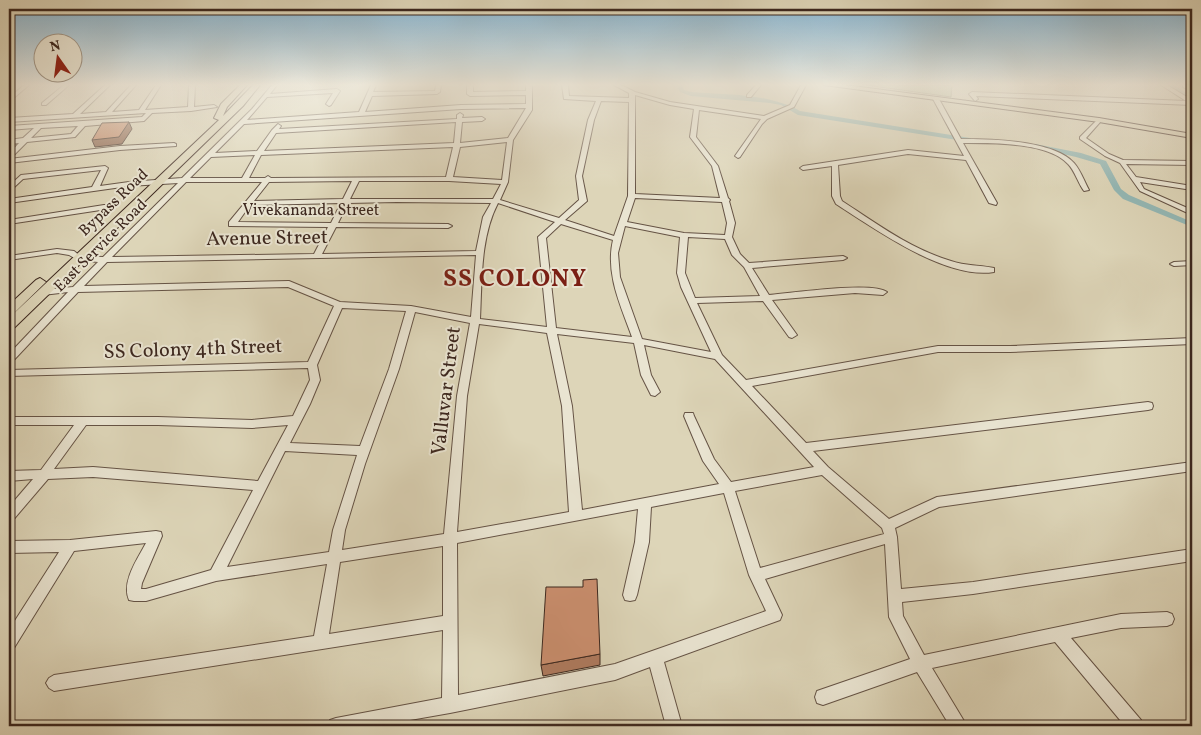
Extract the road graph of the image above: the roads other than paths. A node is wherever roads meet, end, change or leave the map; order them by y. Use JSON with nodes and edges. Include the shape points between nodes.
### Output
{"nodes":[{"id":1,"x":140,"y":119,"type":"edge"},
{"id":2,"x":220,"y":119,"type":"edge"},
{"id":3,"x":244,"y":119,"type":"edge"},
{"id":4,"x":279,"y":119,"type":"edge"},
{"id":5,"x":283,"y":119,"type":"edge"},
{"id":6,"x":468,"y":119,"type":"edge"},
{"id":7,"x":523,"y":119,"type":"edge"},
{"id":8,"x":591,"y":119,"type":"edge"},
{"id":9,"x":633,"y":119,"type":"edge"},
{"id":10,"x":696,"y":119,"type":"edge"},
{"id":11,"x":764,"y":119,"type":"edge"},
{"id":12,"x":947,"y":119,"type":"edge"},
{"id":13,"x":1094,"y":119,"type":"edge"},
{"id":14,"x":460,"y":120,"type":"junction"},
{"id":15,"x":1099,"y":120,"type":"junction"},
{"id":16,"x":241,"y":122,"type":"junction"},
{"id":17,"x":83,"y":124,"type":"junction"},
{"id":18,"x":39,"y":126,"type":"junction"},
{"id":19,"x":9,"y":128,"type":"edge"},
{"id":20,"x":274,"y":131,"type":"junction"},
{"id":21,"x":1192,"y":136,"type":"edge"},
{"id":22,"x":958,"y":139,"type":"junction"},
{"id":23,"x":25,"y":140,"type":"junction"},
{"id":24,"x":510,"y":140,"type":"junction"},
{"id":25,"x":9,"y":142,"type":"edge"},
{"id":26,"x":69,"y":145,"type":"junction"},
{"id":27,"x":174,"y":145,"type":"dead end"},
{"id":28,"x":457,"y":145,"type":"junction"},
{"id":29,"x":120,"y":148,"type":"junction"},
{"id":30,"x":259,"y":153,"type":"junction"},
{"id":31,"x":210,"y":155,"type":"junction"},
{"id":32,"x":738,"y":156,"type":"dead end"},
{"id":33,"x":115,"y":158,"type":"dead end"},
{"id":34,"x":968,"y":158,"type":"junction"},
{"id":35,"x":9,"y":159,"type":"edge"},
{"id":36,"x":1122,"y":162,"type":"junction"},
{"id":37,"x":835,"y":163,"type":"junction"},
{"id":38,"x":1192,"y":163,"type":"edge"},
{"id":39,"x":803,"y":168,"type":"dead end"},
{"id":40,"x":268,"y":178,"type":"junction"},
{"id":41,"x":245,"y":179,"type":"junction"},
{"id":42,"x":357,"y":179,"type":"junction"},
{"id":43,"x":449,"y":179,"type":"junction"},
{"id":44,"x":1135,"y":179,"type":"junction"},
{"id":45,"x":186,"y":180,"type":"junction"},
{"id":46,"x":505,"y":182,"type":"junction"},
{"id":47,"x":151,"y":183,"type":"junction"},
{"id":48,"x":1192,"y":188,"type":"edge"},
{"id":49,"x":95,"y":189,"type":"junction"},
{"id":50,"x":9,"y":190,"type":"edge"},
{"id":51,"x":1086,"y":190,"type":"dead end"},
{"id":52,"x":632,"y":196,"type":"junction"},
{"id":53,"x":345,"y":200,"type":"junction"},
{"id":54,"x":726,"y":200,"type":"junction"},
{"id":55,"x":9,"y":201,"type":"edge"},
{"id":56,"x":497,"y":202,"type":"junction"},
{"id":57,"x":250,"y":203,"type":"junction"},
{"id":58,"x":993,"y":203,"type":"dead end"},
{"id":59,"x":104,"y":207,"type":"dead end"},
{"id":60,"x":1192,"y":213,"type":"edge"},
{"id":61,"x":559,"y":220,"type":"junction"},
{"id":62,"x":9,"y":222,"type":"edge"},
{"id":63,"x":622,"y":224,"type":"junction"},
{"id":64,"x":332,"y":226,"type":"junction"},
{"id":65,"x":448,"y":226,"type":"dead end"},
{"id":66,"x":684,"y":235,"type":"junction"},
{"id":67,"x":728,"y":237,"type":"junction"},
{"id":68,"x":617,"y":239,"type":"junction"},
{"id":69,"x":480,"y":253,"type":"junction"},
{"id":70,"x":75,"y":255,"type":"junction"},
{"id":71,"x":316,"y":256,"type":"junction"},
{"id":72,"x":9,"y":258,"type":"edge"},
{"id":73,"x":843,"y":258,"type":"dead end"},
{"id":74,"x":107,"y":260,"type":"junction"},
{"id":75,"x":1192,"y":263,"type":"edge"},
{"id":76,"x":1174,"y":264,"type":"dead end"},
{"id":77,"x":747,"y":266,"type":"junction"},
{"id":78,"x":991,"y":270,"type":"dead end"},
{"id":79,"x":76,"y":288,"type":"junction"},
{"id":80,"x":43,"y":292,"type":"junction"},
{"id":81,"x":883,"y":292,"type":"dead end"},
{"id":82,"x":766,"y":298,"type":"junction"},
{"id":83,"x":692,"y":301,"type":"junction"},
{"id":84,"x":339,"y":305,"type":"junction"},
{"id":85,"x":412,"y":309,"type":"junction"},
{"id":86,"x":9,"y":310,"type":"edge"},
{"id":87,"x":475,"y":321,"type":"junction"},
{"id":88,"x":9,"y":325,"type":"edge"},
{"id":89,"x":552,"y":332,"type":"junction"},
{"id":90,"x":792,"y":335,"type":"dead end"},
{"id":91,"x":638,"y":341,"type":"junction"},
{"id":92,"x":1192,"y":342,"type":"edge"},
{"id":93,"x":718,"y":356,"type":"junction"},
{"id":94,"x":9,"y":360,"type":"edge"},
{"id":95,"x":312,"y":365,"type":"junction"},
{"id":96,"x":9,"y":373,"type":"edge"},
{"id":97,"x":745,"y":384,"type":"junction"},
{"id":98,"x":655,"y":392,"type":"dead end"},
{"id":99,"x":1148,"y":406,"type":"dead end"},
{"id":100,"x":689,"y":416,"type":"dead end"},
{"id":101,"x":297,"y":420,"type":"junction"},
{"id":102,"x":9,"y":421,"type":"edge"},
{"id":103,"x":82,"y":422,"type":"junction"},
{"id":104,"x":283,"y":447,"type":"junction"},
{"id":105,"x":803,"y":448,"type":"junction"},
{"id":106,"x":365,"y":451,"type":"junction"},
{"id":107,"x":1192,"y":466,"type":"edge"},
{"id":108,"x":824,"y":470,"type":"junction"},
{"id":109,"x":9,"y":476,"type":"edge"},
{"id":110,"x":43,"y":476,"type":"junction"},
{"id":111,"x":261,"y":486,"type":"junction"},
{"id":112,"x":728,"y":487,"type":"junction"},
{"id":113,"x":645,"y":502,"type":"junction"},
{"id":114,"x":576,"y":515,"type":"junction"},
{"id":115,"x":9,"y":516,"type":"edge"},
{"id":116,"x":890,"y":531,"type":"junction"},
{"id":117,"x":450,"y":539,"type":"junction"},
{"id":118,"x":70,"y":546,"type":"junction"},
{"id":119,"x":9,"y":547,"type":"edge"},
{"id":120,"x":1192,"y":555,"type":"edge"},
{"id":121,"x":334,"y":556,"type":"junction"},
{"id":122,"x":216,"y":575,"type":"junction"},
{"id":123,"x":756,"y":575,"type":"junction"},
{"id":124,"x":630,"y":596,"type":"dead end"},
{"id":125,"x":894,"y":596,"type":"junction"},
{"id":126,"x":1167,"y":619,"type":"dead end"},
{"id":127,"x":450,"y":622,"type":"junction"},
{"id":128,"x":1059,"y":635,"type":"junction"},
{"id":129,"x":9,"y":643,"type":"edge"},
{"id":130,"x":320,"y":643,"type":"junction"},
{"id":131,"x":656,"y":658,"type":"junction"},
{"id":132,"x":920,"y":663,"type":"junction"},
{"id":133,"x":54,"y":683,"type":"dead end"},
{"id":134,"x":823,"y":697,"type":"dead end"},
{"id":135,"x":450,"y":705,"type":"junction"},
{"id":136,"x":336,"y":726,"type":"edge"},
{"id":137,"x":674,"y":726,"type":"edge"},
{"id":138,"x":959,"y":726,"type":"edge"},
{"id":139,"x":1134,"y":726,"type":"edge"}],
"edges":[{"from":1,"to":17,"type":"street"},
{"from":2,"to":47,"type":"main road","name":"Bypass Road"},
{"from":3,"to":16,"type":"street","name":"East Service Road"},
{"from":4,"to":16,"type":"street"},
{"from":5,"to":20,"type":"street"},
{"from":6,"to":14,"type":"street"},
{"from":7,"to":24,"type":"street","name":"Valluvar Street"},
{"from":8,"to":61,"type":"street","via":[[579,176],[583,201]]},
{"from":9,"to":52,"type":"street"},
{"from":10,"to":54,"type":"street","via":[[694,137],[715,166]]},
{"from":11,"to":32,"type":"street"},
{"from":12,"to":22,"type":"street"},
{"from":13,"to":15,"type":"main road"},
{"from":14,"to":20,"type":"street"},
{"from":14,"to":28,"type":"street"},
{"from":15,"to":21,"type":"main road"},
{"from":15,"to":36,"type":"street","via":[[1082,138]]},
{"from":16,"to":31,"type":"street","name":"East Service Road"},
{"from":17,"to":18,"type":"street"},
{"from":17,"to":26,"type":"street"},
{"from":18,"to":19,"type":"street"},
{"from":18,"to":23,"type":"street"},
{"from":20,"to":30,"type":"street"},
{"from":22,"to":34,"type":"street"},
{"from":22,"to":51,"type":"street","via":[[1014,143],[1056,154],[1070,162]]},
{"from":23,"to":25,"type":"street"},
{"from":23,"to":26,"type":"street"},
{"from":23,"to":35,"type":"street"},
{"from":24,"to":28,"type":"street"},
{"from":24,"to":46,"type":"street","name":"Valluvar Street"},
{"from":26,"to":29,"type":"street"},
{"from":26,"to":35,"type":"street"},
{"from":27,"to":29,"type":"street"},
{"from":28,"to":30,"type":"street"},
{"from":28,"to":43,"type":"street"},
{"from":29,"to":33,"type":"street"},
{"from":30,"to":31,"type":"street"},
{"from":30,"to":41,"type":"street"},
{"from":31,"to":45,"type":"street","name":"East Service Road"},
{"from":34,"to":37,"type":"street","via":[[908,152]]},
{"from":34,"to":58,"type":"street"},
{"from":36,"to":38,"type":"street"},
{"from":36,"to":44,"type":"street"},
{"from":37,"to":39,"type":"street"},
{"from":37,"to":78,"type":"street","via":[[836,196],[840,202],[912,248],[954,265]]},
{"from":40,"to":41,"type":"street"},
{"from":40,"to":42,"type":"street"},
{"from":40,"to":57,"type":"street","name":"Vivekananda Street"},
{"from":41,"to":45,"type":"street"},
{"from":42,"to":43,"type":"street"},
{"from":42,"to":53,"type":"street"},
{"from":43,"to":46,"type":"street"},
{"from":44,"to":48,"type":"street"},
{"from":44,"to":60,"type":"street","via":[[1142,190]]},
{"from":45,"to":47,"type":"street"},
{"from":45,"to":74,"type":"street","name":"East Service Road"},
{"from":46,"to":56,"type":"street","name":"Valluvar Street"},
{"from":47,"to":49,"type":"street"},
{"from":47,"to":70,"type":"main road","name":"Bypass Road"},
{"from":49,"to":50,"type":"street","via":[[105,168],[21,177]]},
{"from":49,"to":55,"type":"street"},
{"from":52,"to":54,"type":"street"},
{"from":52,"to":63,"type":"street"},
{"from":53,"to":56,"type":"street"},
{"from":53,"to":57,"type":"street"},
{"from":53,"to":64,"type":"street"},
{"from":54,"to":67,"type":"street","via":[[731,223]]},
{"from":56,"to":61,"type":"street"},
{"from":56,"to":69,"type":"street","name":"Valluvar Street","via":[[487,217]]},
{"from":57,"to":64,"type":"street","name":"Vivekananda Street","via":[[232,224]]},
{"from":59,"to":62,"type":"street"},
{"from":61,"to":68,"type":"street"},
{"from":61,"to":89,"type":"street","via":[[542,237]]},
{"from":63,"to":66,"type":"street"},
{"from":63,"to":68,"type":"street"},
{"from":64,"to":65,"type":"street","name":"Vivekananda Street"},
{"from":64,"to":71,"type":"street"},
{"from":66,"to":67,"type":"street"},
{"from":66,"to":83,"type":"street","via":[[681,273]]},
{"from":67,"to":77,"type":"street","via":[[736,255]]},
{"from":68,"to":91,"type":"street","via":[[614,253],[616,277]]},
{"from":69,"to":71,"type":"street","name":"Avenue Street"},
{"from":69,"to":87,"type":"street","name":"Valluvar Street"},
{"from":70,"to":72,"type":"street","name":"Avenue Street","via":[[56,251]]},
{"from":70,"to":74,"type":"street","name":"Avenue Street"},
{"from":70,"to":80,"type":"main road","name":"Bypass Road"},
{"from":70,"to":86,"type":"main road","name":"Bypass Road"},
{"from":71,"to":74,"type":"street","name":"Avenue Street"},
{"from":73,"to":77,"type":"street"},
{"from":74,"to":79,"type":"street","name":"East Service Road"},
{"from":75,"to":76,"type":"street"},
{"from":77,"to":82,"type":"street"},
{"from":79,"to":80,"type":"street"},
{"from":79,"to":84,"type":"street","via":[[289,284]]},
{"from":79,"to":94,"type":"street","name":"East Service Road"},
{"from":80,"to":88,"type":"main road","name":"Bypass Road"},
{"from":81,"to":82,"type":"street","via":[[855,290]]},
{"from":82,"to":83,"type":"street"},
{"from":82,"to":90,"type":"street"},
{"from":83,"to":93,"type":"street"},
{"from":84,"to":85,"type":"street"},
{"from":84,"to":95,"type":"street","name":"SS Colony 4th Street"},
{"from":85,"to":87,"type":"street"},
{"from":85,"to":106,"type":"street"},
{"from":87,"to":89,"type":"street"},
{"from":87,"to":117,"type":"street","name":"Valluvar Street","via":[[462,396]]},
{"from":89,"to":91,"type":"street"},
{"from":89,"to":114,"type":"street","via":[[567,406]]},
{"from":91,"to":93,"type":"street"},
{"from":91,"to":98,"type":"street","via":[[646,375]]},
{"from":92,"to":97,"type":"street","via":[[1030,349],[938,349]]},
{"from":93,"to":97,"type":"street"},
{"from":95,"to":96,"type":"street","name":"SS Colony 4th Street"},
{"from":95,"to":101,"type":"street","via":[[314,380]]},
{"from":97,"to":105,"type":"street"},
{"from":99,"to":105,"type":"street"},
{"from":100,"to":112,"type":"street","via":[[709,461]]},
{"from":101,"to":103,"type":"street","via":[[252,424]]},
{"from":101,"to":104,"type":"street"},
{"from":102,"to":103,"type":"street"},
{"from":103,"to":110,"type":"street"},
{"from":104,"to":106,"type":"street"},
{"from":104,"to":111,"type":"street"},
{"from":105,"to":108,"type":"street"},
{"from":106,"to":121,"type":"street"},
{"from":107,"to":116,"type":"street","via":[[937,502]]},
{"from":108,"to":112,"type":"street"},
{"from":108,"to":116,"type":"street"},
{"from":109,"to":110,"type":"street"},
{"from":110,"to":111,"type":"street","via":[[93,472]]},
{"from":110,"to":115,"type":"street"},
{"from":111,"to":122,"type":"street"},
{"from":112,"to":113,"type":"street"},
{"from":112,"to":123,"type":"street"},
{"from":113,"to":114,"type":"street"},
{"from":113,"to":124,"type":"street","via":[[642,542]]},
{"from":114,"to":117,"type":"street"},
{"from":116,"to":123,"type":"street"},
{"from":116,"to":125,"type":"street"},
{"from":117,"to":121,"type":"street"},
{"from":117,"to":127,"type":"street","name":"Valluvar Street"},
{"from":118,"to":119,"type":"street"},
{"from":118,"to":122,"type":"street","via":[[156,536],[132,591],[134,595],[146,595]]},
{"from":118,"to":129,"type":"street"},
{"from":120,"to":125,"type":"street","via":[[973,588]]},
{"from":121,"to":122,"type":"street"},
{"from":121,"to":130,"type":"street"},
{"from":123,"to":131,"type":"street","via":[[775,615]]},
{"from":125,"to":132,"type":"street","via":[[896,618]]},
{"from":126,"to":128,"type":"street","via":[[1121,620]]},
{"from":127,"to":130,"type":"street"},
{"from":127,"to":135,"type":"street","name":"Valluvar Street"},
{"from":128,"to":132,"type":"street"},
{"from":128,"to":139,"type":"street"},
{"from":130,"to":133,"type":"street"},
{"from":131,"to":135,"type":"street","via":[[614,672]]},
{"from":131,"to":137,"type":"street"},
{"from":132,"to":134,"type":"street"},
{"from":132,"to":138,"type":"street"},
{"from":135,"to":136,"type":"street"}]}
